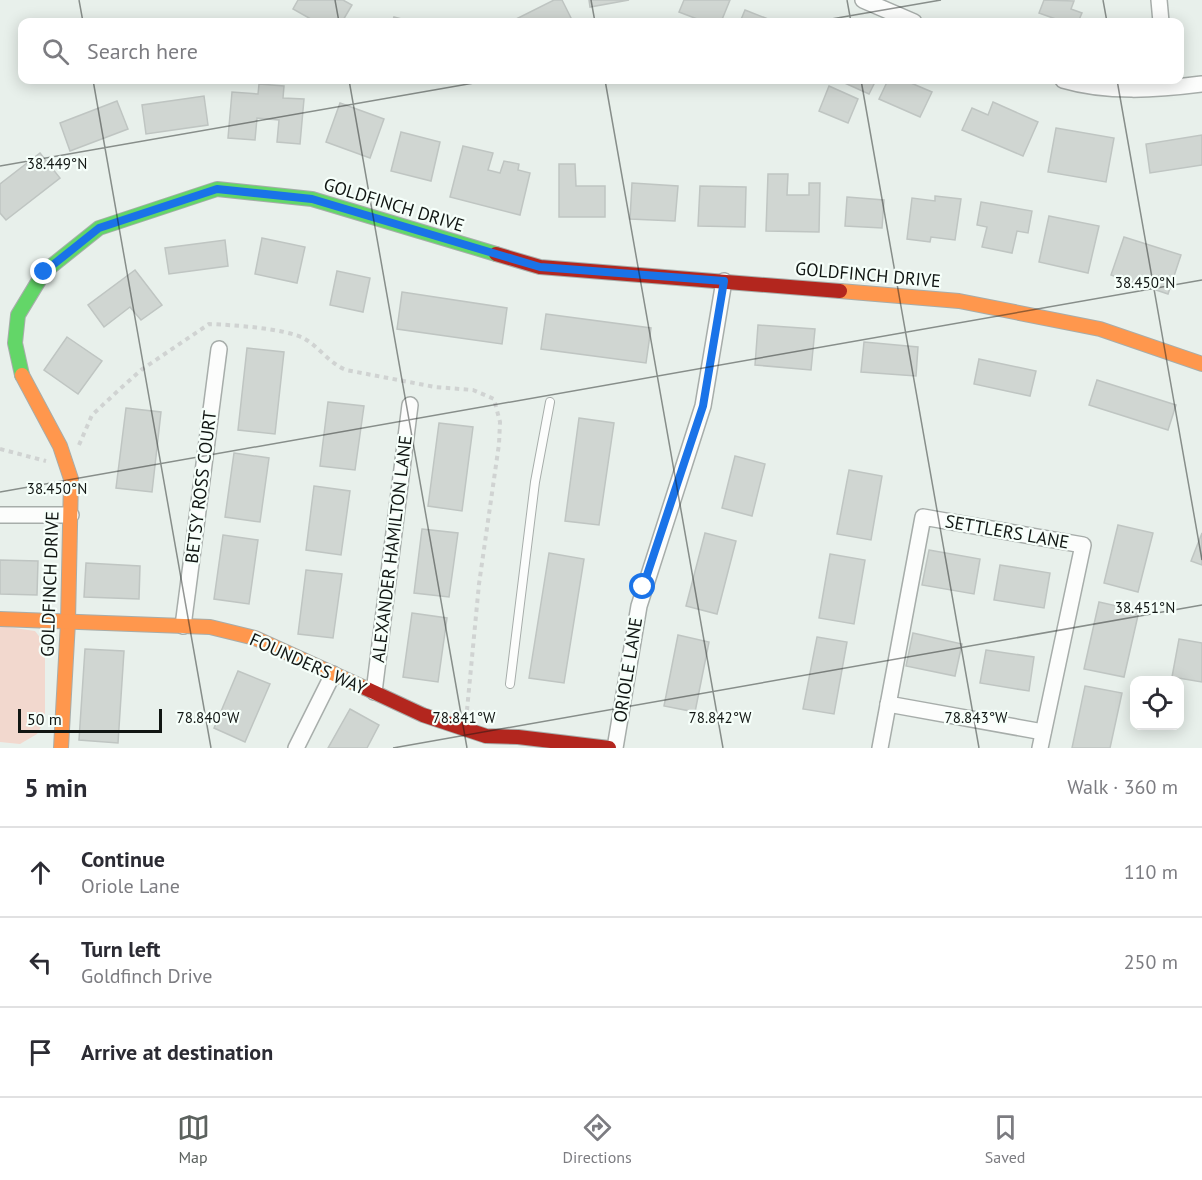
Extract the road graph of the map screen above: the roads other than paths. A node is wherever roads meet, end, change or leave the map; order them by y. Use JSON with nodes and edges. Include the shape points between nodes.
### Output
{"nodes":[{"id":1,"x":863,"y":0,"type":"edge"},
{"id":2,"x":1159,"y":0,"type":"edge"},
{"id":3,"x":905,"y":18,"type":"edge"},
{"id":4,"x":1161,"y":18,"type":"edge"},
{"id":5,"x":1077,"y":84,"type":"edge"},
{"id":6,"x":1164,"y":84,"type":"edge"},
{"id":7,"x":1202,"y":84,"type":"edge"},
{"id":8,"x":724,"y":281,"type":"junction"},
{"id":9,"x":219,"y":349,"type":"dead end"},
{"id":10,"x":1202,"y":364,"type":"edge"},
{"id":11,"x":550,"y":402,"type":"dead end"},
{"id":12,"x":410,"y":405,"type":"dead end"},
{"id":13,"x":0,"y":515,"type":"edge"},
{"id":14,"x":71,"y":515,"type":"junction"},
{"id":15,"x":0,"y":619,"type":"edge"},
{"id":16,"x":68,"y":622,"type":"junction"},
{"id":17,"x":183,"y":626,"type":"junction"},
{"id":18,"x":333,"y":674,"type":"junction"},
{"id":19,"x":510,"y":684,"type":"dead end"},
{"id":20,"x":374,"y":692,"type":"junction"},
{"id":21,"x":888,"y":704,"type":"junction"},
{"id":22,"x":1043,"y":732,"type":"junction"},
{"id":23,"x":509,"y":742,"type":"edge"},
{"id":24,"x":61,"y":748,"type":"edge"},
{"id":25,"x":296,"y":748,"type":"edge"},
{"id":26,"x":609,"y":748,"type":"edge"},
{"id":27,"x":615,"y":748,"type":"edge"},
{"id":28,"x":880,"y":748,"type":"edge"},
{"id":29,"x":1040,"y":748,"type":"edge"}],
"edges":[{"from":1,"to":3,"type":"street"},
{"from":2,"to":4,"type":"street"},
{"from":5,"to":6,"type":"street"},
{"from":6,"to":7,"type":"street"},
{"from":8,"to":10,"type":"street","name":"GOLDFINCH DRIVE","via":[[959,301],[1100,329]]},
{"from":8,"to":14,"type":"street","name":"GOLDFINCH DRIVE","via":[[540,267],[312,199],[217,189],[99,228],[44,272],[18,315],[15,343],[21,373],[63,455],[70,479]]},
{"from":8,"to":27,"type":"street","name":"ORIOLE LANE","via":[[703,406],[639,606]]},
{"from":9,"to":17,"type":"street","name":"BETSY ROSS COURT"},
{"from":11,"to":19,"type":"lane","via":[[535,482]]},
{"from":12,"to":20,"type":"street","name":"ALEXANDER HAMILTON LANE"},
{"from":13,"to":14,"type":"street"},
{"from":14,"to":16,"type":"street","name":"GOLDFINCH DRIVE"},
{"from":15,"to":16,"type":"street","name":"FOUNDERS WAY"},
{"from":16,"to":17,"type":"street","name":"FOUNDERS WAY"},
{"from":16,"to":24,"type":"street","name":"GOLDFINCH DRIVE"},
{"from":17,"to":18,"type":"street","name":"FOUNDERS WAY","via":[[210,627],[255,638]]},
{"from":18,"to":20,"type":"street","name":"FOUNDERS WAY"},
{"from":18,"to":25,"type":"street"},
{"from":20,"to":23,"type":"street","name":"FOUNDERS WAY","via":[[423,714]]},
{"from":21,"to":22,"type":"street"},
{"from":21,"to":22,"type":"street","name":"SETTLERS LANE","via":[[923,517],[1083,545]]},
{"from":21,"to":28,"type":"street","name":"SETTLERS LANE"},
{"from":22,"to":29,"type":"street","name":"SETTLERS LANE"},
{"from":23,"to":26,"type":"street","name":"FOUNDERS WAY"}]}
